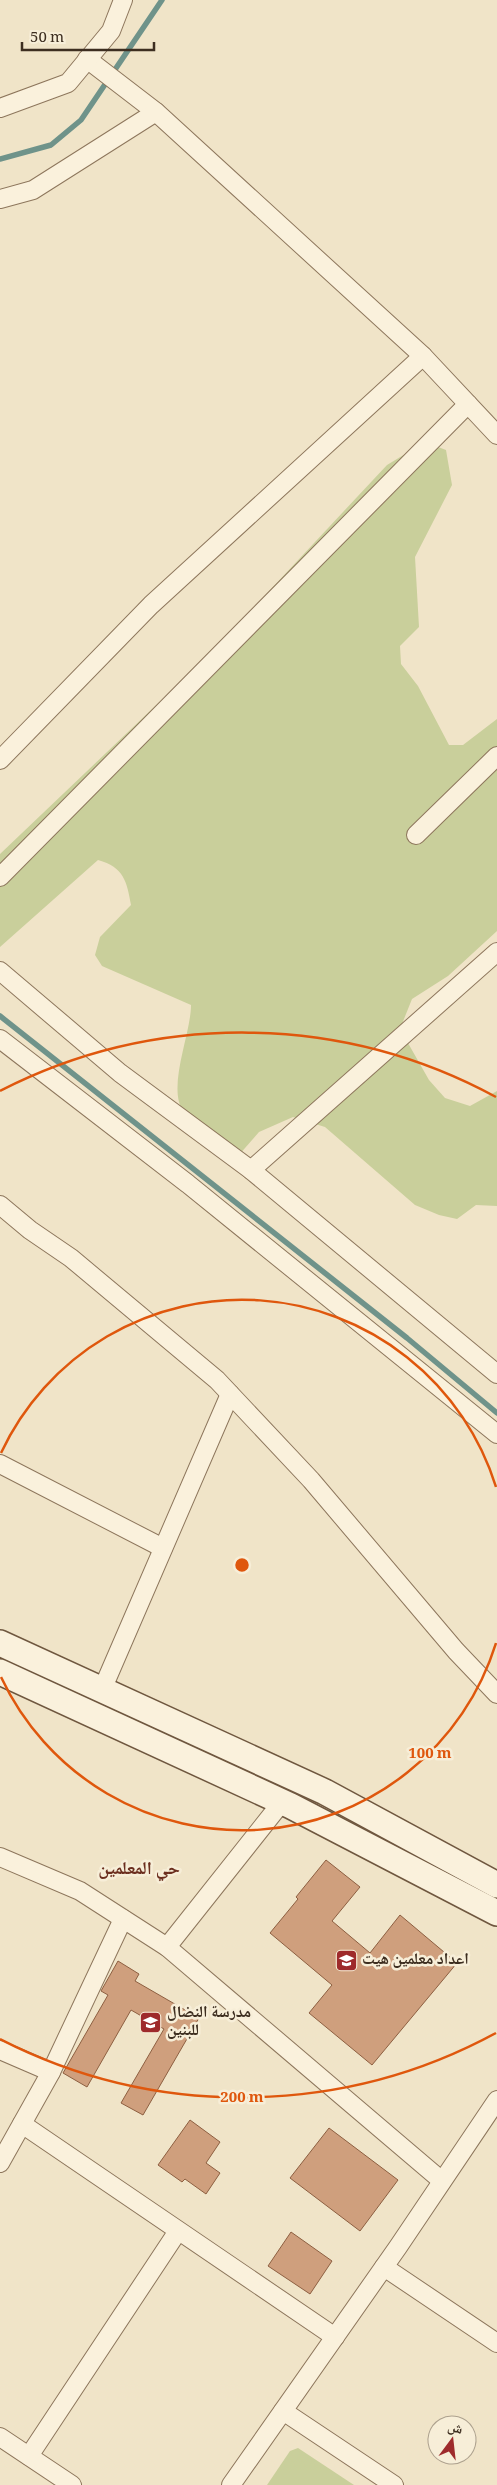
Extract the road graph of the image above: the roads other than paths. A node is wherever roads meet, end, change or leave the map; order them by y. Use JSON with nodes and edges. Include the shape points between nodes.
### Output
{"nodes":[{"id":1,"x":123,"y":0,"type":"edge"},
{"id":2,"x":87,"y":59,"type":"junction"},
{"id":3,"x":0,"y":108,"type":"edge"},
{"id":4,"x":156,"y":112,"type":"junction"},
{"id":5,"x":0,"y":198,"type":"edge"},
{"id":6,"x":423,"y":356,"type":"junction"},
{"id":7,"x":468,"y":404,"type":"junction"},
{"id":8,"x":497,"y":435,"type":"edge"},
{"id":9,"x":497,"y":756,"type":"edge"},
{"id":10,"x":0,"y":760,"type":"edge"},
{"id":11,"x":416,"y":834,"type":"dead end"},
{"id":12,"x":0,"y":877,"type":"edge"},
{"id":13,"x":497,"y":952,"type":"edge"},
{"id":14,"x":0,"y":971,"type":"edge"},
{"id":15,"x":0,"y":1039,"type":"edge"},
{"id":16,"x":251,"y":1170,"type":"junction"},
{"id":17,"x":0,"y":1205,"type":"edge"},
{"id":18,"x":497,"y":1374,"type":"edge"},
{"id":19,"x":230,"y":1394,"type":"junction"},
{"id":20,"x":497,"y":1434,"type":"edge"},
{"id":21,"x":0,"y":1464,"type":"edge"},
{"id":22,"x":163,"y":1548,"type":"junction"},
{"id":23,"x":0,"y":1643,"type":"edge"},
{"id":24,"x":0,"y":1672,"type":"edge"},
{"id":25,"x":102,"y":1690,"type":"junction"},
{"id":26,"x":497,"y":1694,"type":"edge"},
{"id":27,"x":282,"y":1802,"type":"junction"},
{"id":28,"x":0,"y":1857,"type":"edge"},
{"id":29,"x":497,"y":1885,"type":"edge"},
{"id":30,"x":497,"y":1913,"type":"edge"},
{"id":31,"x":123,"y":1919,"type":"junction"},
{"id":32,"x":167,"y":1947,"type":"junction"},
{"id":33,"x":0,"y":2050,"type":"edge"},
{"id":34,"x":51,"y":2072,"type":"junction"},
{"id":35,"x":497,"y":2100,"type":"edge"},
{"id":36,"x":492,"y":2120,"type":"edge"},
{"id":37,"x":22,"y":2124,"type":"junction"},
{"id":38,"x":0,"y":2163,"type":"edge"},
{"id":39,"x":442,"y":2181,"type":"junction"},
{"id":40,"x":178,"y":2230,"type":"junction"},
{"id":41,"x":384,"y":2267,"type":"junction"},
{"id":42,"x":335,"y":2337,"type":"junction"},
{"id":43,"x":497,"y":2343,"type":"edge"},
{"id":44,"x":283,"y":2411,"type":"junction"},
{"id":45,"x":0,"y":2437,"type":"edge"},
{"id":46,"x":29,"y":2456,"type":"junction"},
{"id":47,"x":72,"y":2485,"type":"edge"},
{"id":48,"x":231,"y":2485,"type":"edge"},
{"id":49,"x":394,"y":2485,"type":"edge"}],
"edges":[{"from":1,"to":2,"type":"street","via":[[111,31]]},
{"from":2,"to":3,"type":"street","via":[[68,83]]},
{"from":2,"to":4,"type":"street"},
{"from":4,"to":5,"type":"street","via":[[34,190]]},
{"from":4,"to":6,"type":"street"},
{"from":6,"to":7,"type":"street"},
{"from":6,"to":10,"type":"street","via":[[151,605]]},
{"from":7,"to":8,"type":"street"},
{"from":7,"to":12,"type":"street"},
{"from":9,"to":11,"type":"street"},
{"from":13,"to":16,"type":"street"},
{"from":14,"to":16,"type":"street","via":[[120,1074]]},
{"from":15,"to":20,"type":"street","via":[[188,1184]]},
{"from":16,"to":18,"type":"street"},
{"from":17,"to":19,"type":"street","via":[[72,1258]]},
{"from":19,"to":22,"type":"street"},
{"from":19,"to":26,"type":"street","via":[[311,1480],[456,1651]]},
{"from":21,"to":22,"type":"street"},
{"from":22,"to":25,"type":"street"},
{"from":23,"to":25,"type":"main road"},
{"from":24,"to":27,"type":"main road"},
{"from":25,"to":29,"type":"main road","via":[[324,1792]]},
{"from":27,"to":30,"type":"main road"},
{"from":27,"to":32,"type":"street"},
{"from":28,"to":31,"type":"street","via":[[80,1892]]},
{"from":31,"to":32,"type":"street"},
{"from":31,"to":34,"type":"street"},
{"from":32,"to":39,"type":"street"},
{"from":33,"to":34,"type":"street"},
{"from":34,"to":37,"type":"street"},
{"from":35,"to":36,"type":"street"},
{"from":36,"to":39,"type":"street"},
{"from":37,"to":38,"type":"street"},
{"from":37,"to":40,"type":"street"},
{"from":39,"to":41,"type":"street"},
{"from":40,"to":42,"type":"street"},
{"from":40,"to":46,"type":"street"},
{"from":41,"to":42,"type":"street"},
{"from":41,"to":43,"type":"street"},
{"from":42,"to":44,"type":"street"},
{"from":44,"to":48,"type":"street"},
{"from":44,"to":49,"type":"street"},
{"from":45,"to":46,"type":"street"},
{"from":46,"to":47,"type":"street"}]}
